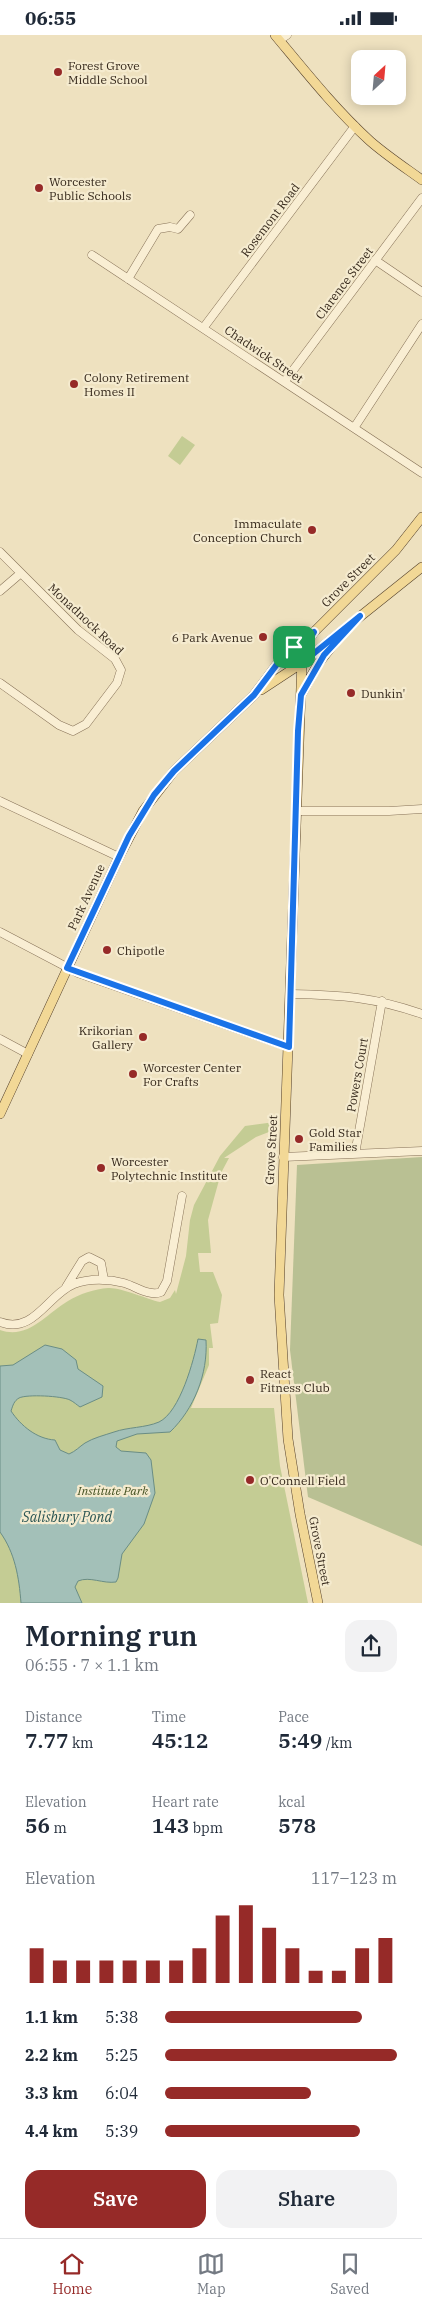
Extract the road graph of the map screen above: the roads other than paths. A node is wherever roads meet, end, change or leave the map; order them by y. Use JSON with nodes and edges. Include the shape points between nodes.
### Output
{"nodes":[{"id":1,"x":281,"y":37,"type":"edge"},
{"id":2,"x":355,"y":126,"type":"junction"},
{"id":3,"x":422,"y":180,"type":"edge"},
{"id":4,"x":422,"y":198,"type":"edge"},
{"id":5,"x":190,"y":215,"type":"dead end"},
{"id":6,"x":92,"y":255,"type":"dead end"},
{"id":7,"x":375,"y":260,"type":"junction"},
{"id":8,"x":128,"y":279,"type":"junction"},
{"id":9,"x":422,"y":292,"type":"edge"},
{"id":10,"x":422,"y":324,"type":"edge"},
{"id":11,"x":204,"y":327,"type":"junction"},
{"id":12,"x":285,"y":381,"type":"junction"},
{"id":13,"x":354,"y":428,"type":"junction"},
{"id":14,"x":422,"y":473,"type":"edge"},
{"id":15,"x":420,"y":522,"type":"edge"},
{"id":16,"x":0,"y":551,"type":"edge"},
{"id":17,"x":422,"y":567,"type":"edge"},
{"id":18,"x":21,"y":573,"type":"junction"},
{"id":19,"x":0,"y":591,"type":"edge"},
{"id":20,"x":360,"y":616,"type":"junction"},
{"id":21,"x":314,"y":632,"type":"junction"},
{"id":22,"x":302,"y":663,"type":"junction"},
{"id":23,"x":0,"y":683,"type":"edge"},
{"id":24,"x":254,"y":695,"type":"junction"},
{"id":25,"x":301,"y":695,"type":"junction"},
{"id":26,"x":0,"y":801,"type":"edge"},
{"id":27,"x":422,"y":809,"type":"edge"},
{"id":28,"x":296,"y":811,"type":"junction"},
{"id":29,"x":119,"y":857,"type":"junction"},
{"id":30,"x":0,"y":932,"type":"edge"},
{"id":31,"x":67,"y":968,"type":"junction"},
{"id":32,"x":291,"y":994,"type":"junction"},
{"id":33,"x":382,"y":1001,"type":"junction"},
{"id":34,"x":422,"y":1014,"type":"edge"},
{"id":35,"x":0,"y":1039,"type":"edge"},
{"id":36,"x":289,"y":1047,"type":"junction"},
{"id":37,"x":28,"y":1054,"type":"junction"},
{"id":38,"x":0,"y":1114,"type":"edge"},
{"id":39,"x":422,"y":1151,"type":"edge"},
{"id":40,"x":355,"y":1154,"type":"junction"},
{"id":41,"x":283,"y":1157,"type":"junction"},
{"id":42,"x":182,"y":1196,"type":"dead end"},
{"id":43,"x":104,"y":1280,"type":"junction"},
{"id":44,"x":65,"y":1289,"type":"junction"},
{"id":45,"x":0,"y":1322,"type":"edge"},
{"id":46,"x":318,"y":1603,"type":"edge"}],
"edges":[{"from":1,"to":2,"type":"main road","via":[[326,96]]},
{"from":2,"to":3,"type":"main road","via":[[388,156]]},
{"from":2,"to":11,"type":"street","name":"Rosemont Road"},
{"from":4,"to":7,"type":"street","name":"Clarence Street"},
{"from":5,"to":8,"type":"street","via":[[178,229],[158,229]]},
{"from":6,"to":8,"type":"street","name":"Chadwick Street"},
{"from":7,"to":9,"type":"street"},
{"from":7,"to":12,"type":"street","name":"Clarence Street"},
{"from":8,"to":11,"type":"street","name":"Chadwick Street"},
{"from":10,"to":13,"type":"street"},
{"from":11,"to":12,"type":"street","name":"Chadwick Street"},
{"from":12,"to":13,"type":"street","name":"Chadwick Street"},
{"from":13,"to":14,"type":"street","name":"Chadwick Street"},
{"from":15,"to":21,"type":"main road","name":"Grove Street"},
{"from":16,"to":18,"type":"street","name":"Monadnock Road"},
{"from":17,"to":20,"type":"main road"},
{"from":18,"to":19,"type":"street"},
{"from":18,"to":23,"type":"street","name":"Monadnock Road","via":[[82,633],[115,659],[121,673],[85,726],[73,731],[59,725]]},
{"from":20,"to":22,"type":"main road","name":"Park Avenue"},
{"from":20,"to":25,"type":"main road","name":"Grove Street","via":[[324,655]]},
{"from":21,"to":22,"type":"main road","name":"Grove Street","via":[[304,647]]},
{"from":21,"to":24,"type":"main road","name":"Park Avenue","via":[[281,659]]},
{"from":22,"to":24,"type":"main road","name":"Park Avenue"},
{"from":22,"to":25,"type":"main road","name":"Grove Street"},
{"from":24,"to":29,"type":"main road","name":"Park Avenue","via":[[161,785],[137,820]]},
{"from":25,"to":28,"type":"main road","name":"Grove Street"},
{"from":26,"to":29,"type":"street"},
{"from":27,"to":28,"type":"street"},
{"from":28,"to":32,"type":"main road","name":"Grove Street"},
{"from":29,"to":31,"type":"main road","name":"Park Avenue"},
{"from":30,"to":31,"type":"street"},
{"from":31,"to":36,"type":"street"},
{"from":31,"to":37,"type":"main road","name":"Park Avenue"},
{"from":32,"to":33,"type":"street"},
{"from":32,"to":36,"type":"main road","name":"Grove Street"},
{"from":33,"to":34,"type":"street"},
{"from":33,"to":40,"type":"street","name":"Powers Court"},
{"from":35,"to":37,"type":"street"},
{"from":36,"to":41,"type":"main road","name":"Grove Street"},
{"from":37,"to":38,"type":"main road","name":"Park Avenue"},
{"from":39,"to":40,"type":"street"},
{"from":40,"to":41,"type":"street"},
{"from":41,"to":46,"type":"main road","name":"Grove Street","via":[[279,1295],[286,1417],[296,1492]]},
{"from":42,"to":43,"type":"street","via":[[167,1281],[161,1292],[153,1293]]},
{"from":43,"to":44,"type":"street","via":[[76,1283]]},
{"from":43,"to":44,"type":"street","via":[[101,1263],[89,1257],[82,1261]]},
{"from":44,"to":45,"type":"street","via":[[25,1323],[10,1325]]}]}
